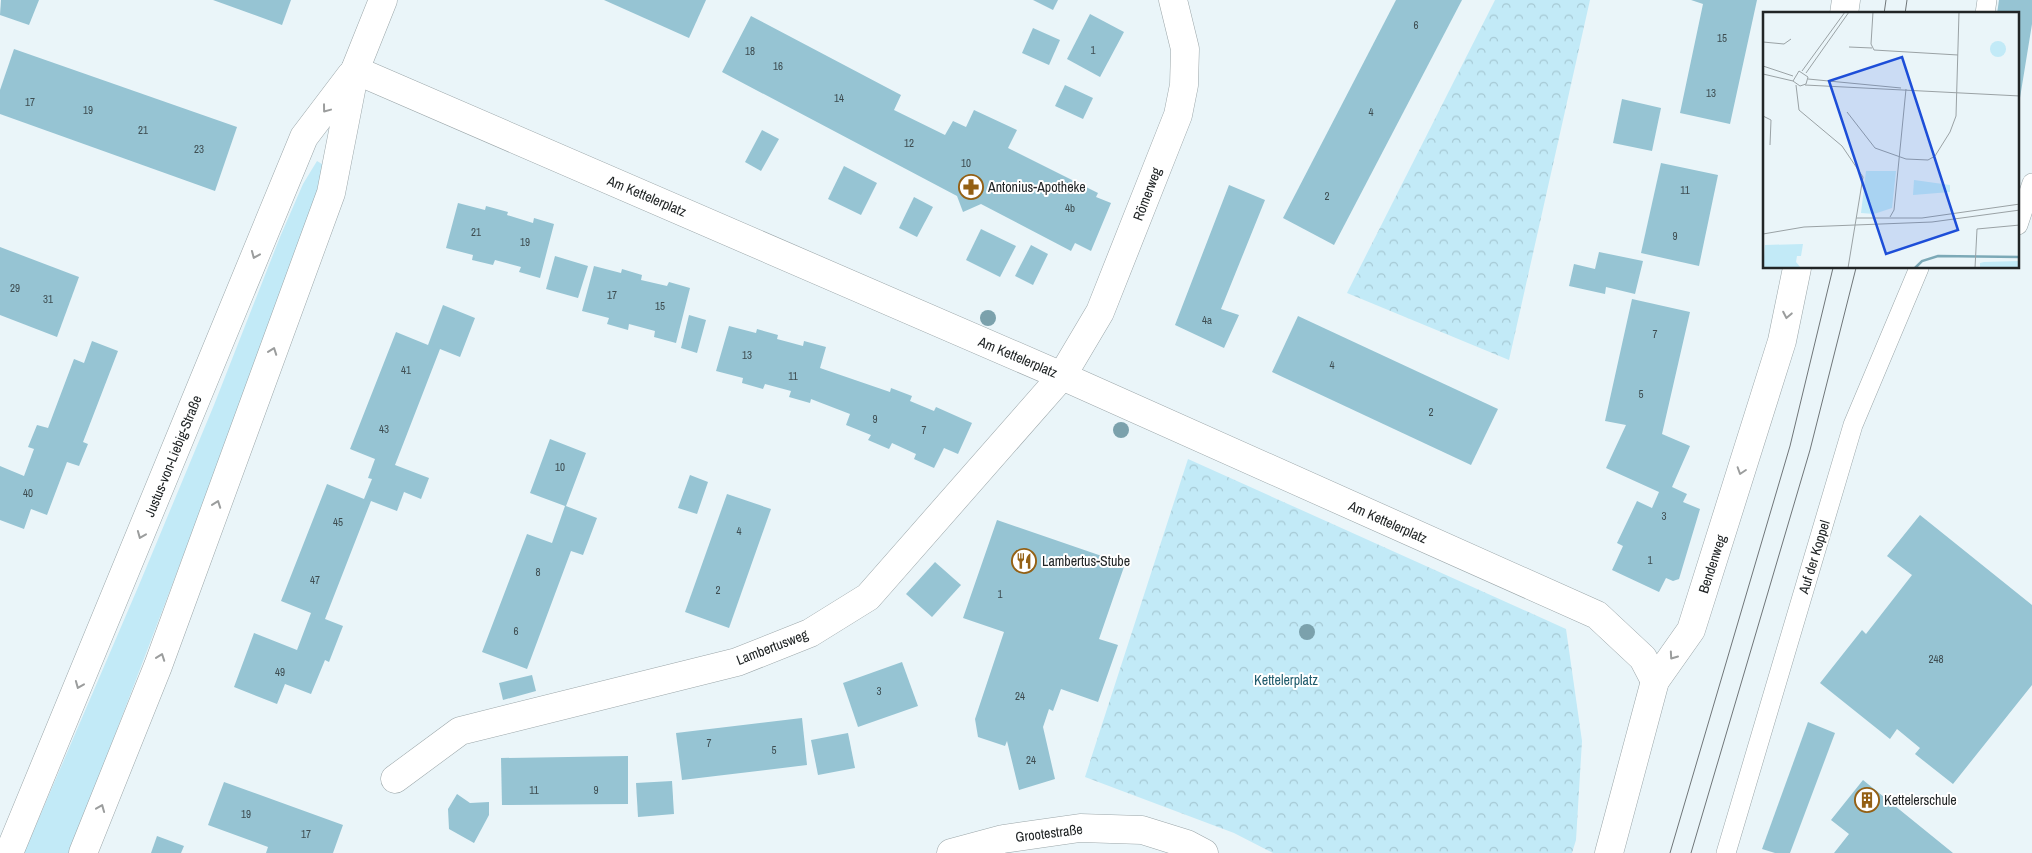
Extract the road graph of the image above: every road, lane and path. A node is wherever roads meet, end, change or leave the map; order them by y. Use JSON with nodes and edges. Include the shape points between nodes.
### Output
{"nodes":[{"id":1,"x":383,"y":0,"type":"edge"},
{"id":2,"x":1173,"y":0,"type":"edge"},
{"id":3,"x":355,"y":70,"type":"junction"},
{"id":4,"x":2032,"y":183,"type":"edge"},
{"id":5,"x":2020,"y":219,"type":"edge"},
{"id":6,"x":1797,"y":269,"type":"edge"},
{"id":7,"x":1919,"y":269,"type":"edge"},
{"id":8,"x":1062,"y":376,"type":"junction"},
{"id":9,"x":1655,"y":681,"type":"junction"},
{"id":10,"x":395,"y":779,"type":"dead end"},
{"id":11,"x":9,"y":853,"type":"edge"},
{"id":12,"x":83,"y":853,"type":"edge"},
{"id":13,"x":951,"y":853,"type":"edge"},
{"id":14,"x":1204,"y":853,"type":"edge"},
{"id":15,"x":1609,"y":853,"type":"edge"},
{"id":16,"x":1726,"y":853,"type":"edge"}],
"edges":[{"from":1,"to":3,"type":"street","name":"Justus-von-Liebig-Straße"},
{"from":2,"to":8,"type":"street","name":"Römerweg","via":[[1185,50],[1184,85],[1178,116],[1100,312]]},
{"from":3,"to":8,"type":"street","name":"Am Kettelerplatz"},
{"from":3,"to":11,"type":"street","name":"Justus-von-Liebig-Straße","one_way":true,"via":[[304,137]]},
{"from":12,"to":3,"type":"street","name":"Justus-von-Liebig-Straße","one_way":true,"via":[[158,666],[331,193]]},
{"from":4,"to":5,"type":"lane"},
{"from":6,"to":9,"type":"street","name":"Bendenweg","one_way":true,"via":[[1782,341],[1691,630]]},
{"from":7,"to":16,"type":"lane","name":"Auf der Koppel","via":[[1853,425]]},
{"from":8,"to":9,"type":"street","name":"Am Kettelerplatz","via":[[1597,615],[1642,658]]},
{"from":8,"to":10,"type":"street","name":"Lambertusweg","via":[[868,597],[810,633],[737,662],[460,731]]},
{"from":9,"to":15,"type":"street","name":"Bendenweg"},
{"from":13,"to":14,"type":"street","name":"Grootestraße","via":[[1004,839],[1080,828],[1142,830],[1187,844]]}]}
